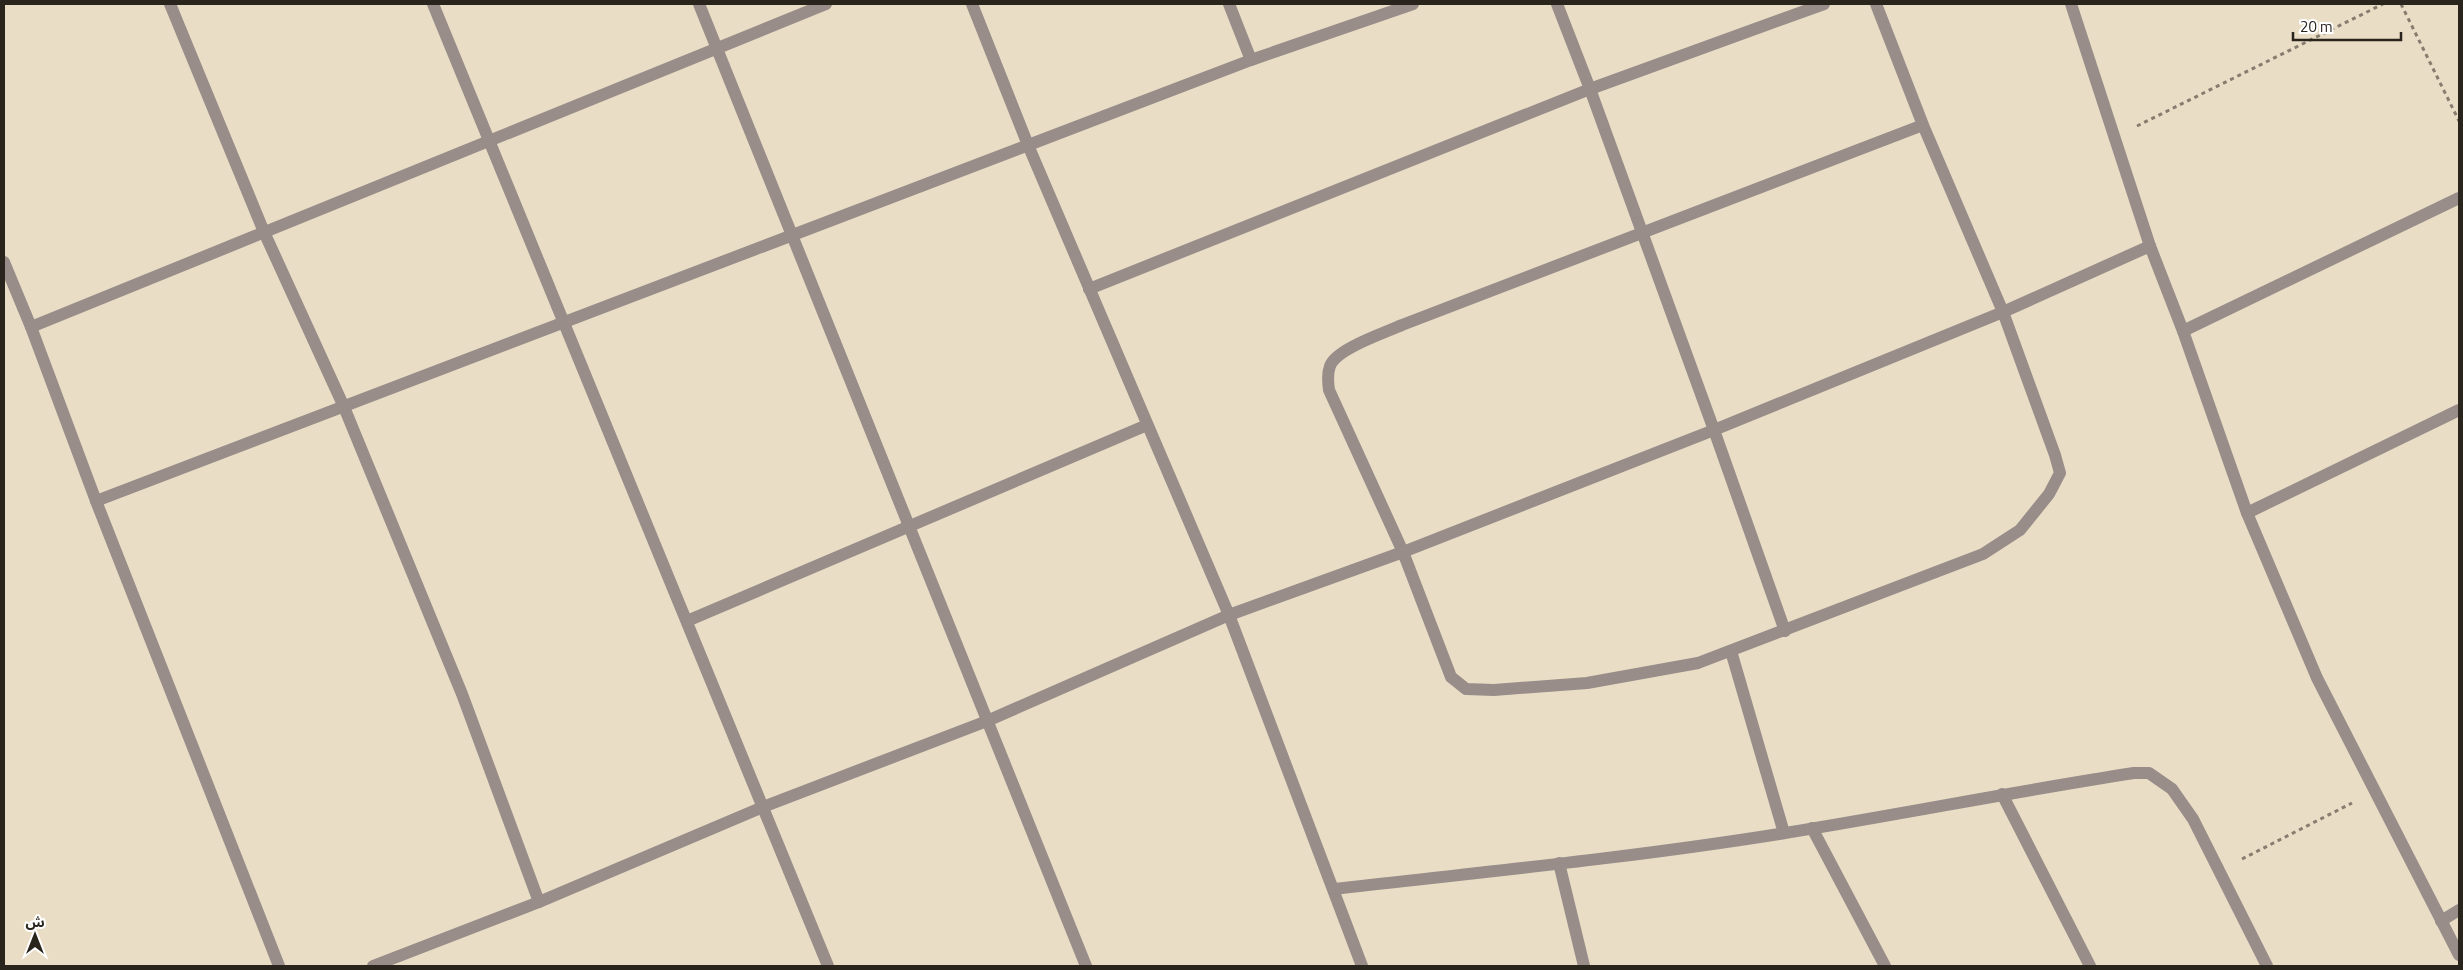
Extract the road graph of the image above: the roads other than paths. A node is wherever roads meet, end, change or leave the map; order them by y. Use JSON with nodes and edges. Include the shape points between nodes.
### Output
{"nodes":[{"id":1,"x":170,"y":4,"type":"edge"},
{"id":2,"x":434,"y":4,"type":"edge"},
{"id":3,"x":699,"y":4,"type":"edge"},
{"id":4,"x":826,"y":4,"type":"edge"},
{"id":5,"x":972,"y":4,"type":"edge"},
{"id":6,"x":1228,"y":4,"type":"edge"},
{"id":7,"x":1413,"y":4,"type":"edge"},
{"id":8,"x":1557,"y":4,"type":"edge"},
{"id":9,"x":1824,"y":4,"type":"edge"},
{"id":10,"x":1876,"y":4,"type":"edge"},
{"id":11,"x":2071,"y":4,"type":"edge"},
{"id":12,"x":717,"y":48,"type":"junction"},
{"id":13,"x":1251,"y":60,"type":"junction"},
{"id":14,"x":1590,"y":90,"type":"junction"},
{"id":15,"x":1923,"y":125,"type":"junction"},
{"id":16,"x":490,"y":140,"type":"junction"},
{"id":17,"x":1028,"y":145,"type":"junction"},
{"id":18,"x":2459,"y":198,"type":"edge"},
{"id":19,"x":264,"y":232,"type":"junction"},
{"id":20,"x":1640,"y":232,"type":"junction"},
{"id":21,"x":792,"y":236,"type":"junction"},
{"id":22,"x":2150,"y":246,"type":"junction"},
{"id":23,"x":4,"y":262,"type":"edge"},
{"id":24,"x":1089,"y":290,"type":"junction"},
{"id":25,"x":2003,"y":312,"type":"junction"},
{"id":26,"x":564,"y":323,"type":"junction"},
{"id":27,"x":31,"y":327,"type":"junction"},
{"id":28,"x":2183,"y":331,"type":"junction"},
{"id":29,"x":344,"y":407,"type":"junction"},
{"id":30,"x":2459,"y":410,"type":"edge"},
{"id":31,"x":1147,"y":425,"type":"junction"},
{"id":32,"x":1714,"y":430,"type":"junction"},
{"id":33,"x":96,"y":501,"type":"junction"},
{"id":34,"x":2246,"y":513,"type":"junction"},
{"id":35,"x":910,"y":527,"type":"junction"},
{"id":36,"x":1402,"y":552,"type":"junction"},
{"id":37,"x":1229,"y":615,"type":"junction"},
{"id":38,"x":687,"y":621,"type":"junction"},
{"id":39,"x":1785,"y":631,"type":"junction"},
{"id":40,"x":1731,"y":651,"type":"junction"},
{"id":41,"x":987,"y":721,"type":"junction"},
{"id":42,"x":2002,"y":794,"type":"junction"},
{"id":43,"x":763,"y":807,"type":"junction"},
{"id":44,"x":1812,"y":828,"type":"junction"},
{"id":45,"x":1784,"y":833,"type":"junction"},
{"id":46,"x":1559,"y":862,"type":"junction"},
{"id":47,"x":1334,"y":889,"type":"junction"},
{"id":48,"x":539,"y":902,"type":"junction"},
{"id":49,"x":2459,"y":910,"type":"edge"},
{"id":50,"x":2440,"y":921,"type":"junction"},
{"id":51,"x":2459,"y":955,"type":"edge"},
{"id":52,"x":279,"y":966,"type":"edge"},
{"id":53,"x":373,"y":966,"type":"edge"},
{"id":54,"x":828,"y":966,"type":"edge"},
{"id":55,"x":1086,"y":966,"type":"edge"},
{"id":56,"x":1362,"y":966,"type":"edge"},
{"id":57,"x":1584,"y":966,"type":"edge"},
{"id":58,"x":1886,"y":966,"type":"edge"},
{"id":59,"x":2090,"y":966,"type":"edge"},
{"id":60,"x":2267,"y":966,"type":"edge"}],
"edges":[{"from":1,"to":19,"type":"street"},
{"from":2,"to":16,"type":"street"},
{"from":3,"to":12,"type":"street"},
{"from":4,"to":12,"type":"street"},
{"from":5,"to":17,"type":"street"},
{"from":6,"to":13,"type":"street"},
{"from":7,"to":13,"type":"street"},
{"from":8,"to":14,"type":"street"},
{"from":9,"to":14,"type":"street"},
{"from":10,"to":15,"type":"street"},
{"from":11,"to":22,"type":"street"},
{"from":12,"to":16,"type":"street"},
{"from":12,"to":21,"type":"street"},
{"from":13,"to":17,"type":"street"},
{"from":14,"to":20,"type":"street"},
{"from":14,"to":24,"type":"street"},
{"from":15,"to":20,"type":"street"},
{"from":15,"to":25,"type":"street"},
{"from":16,"to":19,"type":"street"},
{"from":16,"to":26,"type":"street"},
{"from":17,"to":21,"type":"street"},
{"from":17,"to":24,"type":"street"},
{"from":18,"to":28,"type":"street"},
{"from":19,"to":27,"type":"street"},
{"from":19,"to":29,"type":"street"},
{"from":20,"to":32,"type":"street"},
{"from":20,"to":36,"type":"street","via":[[1402,325],[1335,358],[1328,374],[1329,390]]},
{"from":21,"to":26,"type":"street"},
{"from":21,"to":35,"type":"street"},
{"from":22,"to":25,"type":"street"},
{"from":22,"to":28,"type":"street"},
{"from":23,"to":27,"type":"street"},
{"from":24,"to":31,"type":"street"},
{"from":25,"to":32,"type":"street"},
{"from":25,"to":39,"type":"street","via":[[2060,473],[2049,494],[2020,530],[1983,554]]},
{"from":26,"to":29,"type":"street"},
{"from":26,"to":38,"type":"street"},
{"from":27,"to":33,"type":"street"},
{"from":28,"to":34,"type":"street"},
{"from":29,"to":33,"type":"street"},
{"from":29,"to":48,"type":"street","via":[[462,694]]},
{"from":30,"to":34,"type":"street"},
{"from":31,"to":35,"type":"street"},
{"from":31,"to":37,"type":"street"},
{"from":32,"to":36,"type":"street"},
{"from":32,"to":39,"type":"street"},
{"from":33,"to":52,"type":"street"},
{"from":34,"to":50,"type":"street","via":[[2317,678]]},
{"from":35,"to":38,"type":"street"},
{"from":35,"to":41,"type":"street"},
{"from":36,"to":37,"type":"street"},
{"from":36,"to":40,"type":"street","via":[[1451,678],[1466,690],[1587,684],[1698,662]]},
{"from":37,"to":41,"type":"street"},
{"from":37,"to":47,"type":"street"},
{"from":38,"to":43,"type":"street"},
{"from":39,"to":40,"type":"street"},
{"from":40,"to":45,"type":"street"},
{"from":41,"to":43,"type":"street"},
{"from":41,"to":55,"type":"street"},
{"from":42,"to":44,"type":"street"},
{"from":42,"to":59,"type":"street"},
{"from":42,"to":60,"type":"street","via":[[2149,773],[2172,789],[2193,819]]},
{"from":43,"to":48,"type":"street"},
{"from":43,"to":54,"type":"street"},
{"from":44,"to":45,"type":"street"},
{"from":44,"to":58,"type":"street"},
{"from":45,"to":46,"type":"street"},
{"from":46,"to":47,"type":"street"},
{"from":46,"to":57,"type":"street"},
{"from":47,"to":56,"type":"street"},
{"from":48,"to":53,"type":"street"},
{"from":49,"to":50,"type":"street"},
{"from":50,"to":51,"type":"street"}]}
